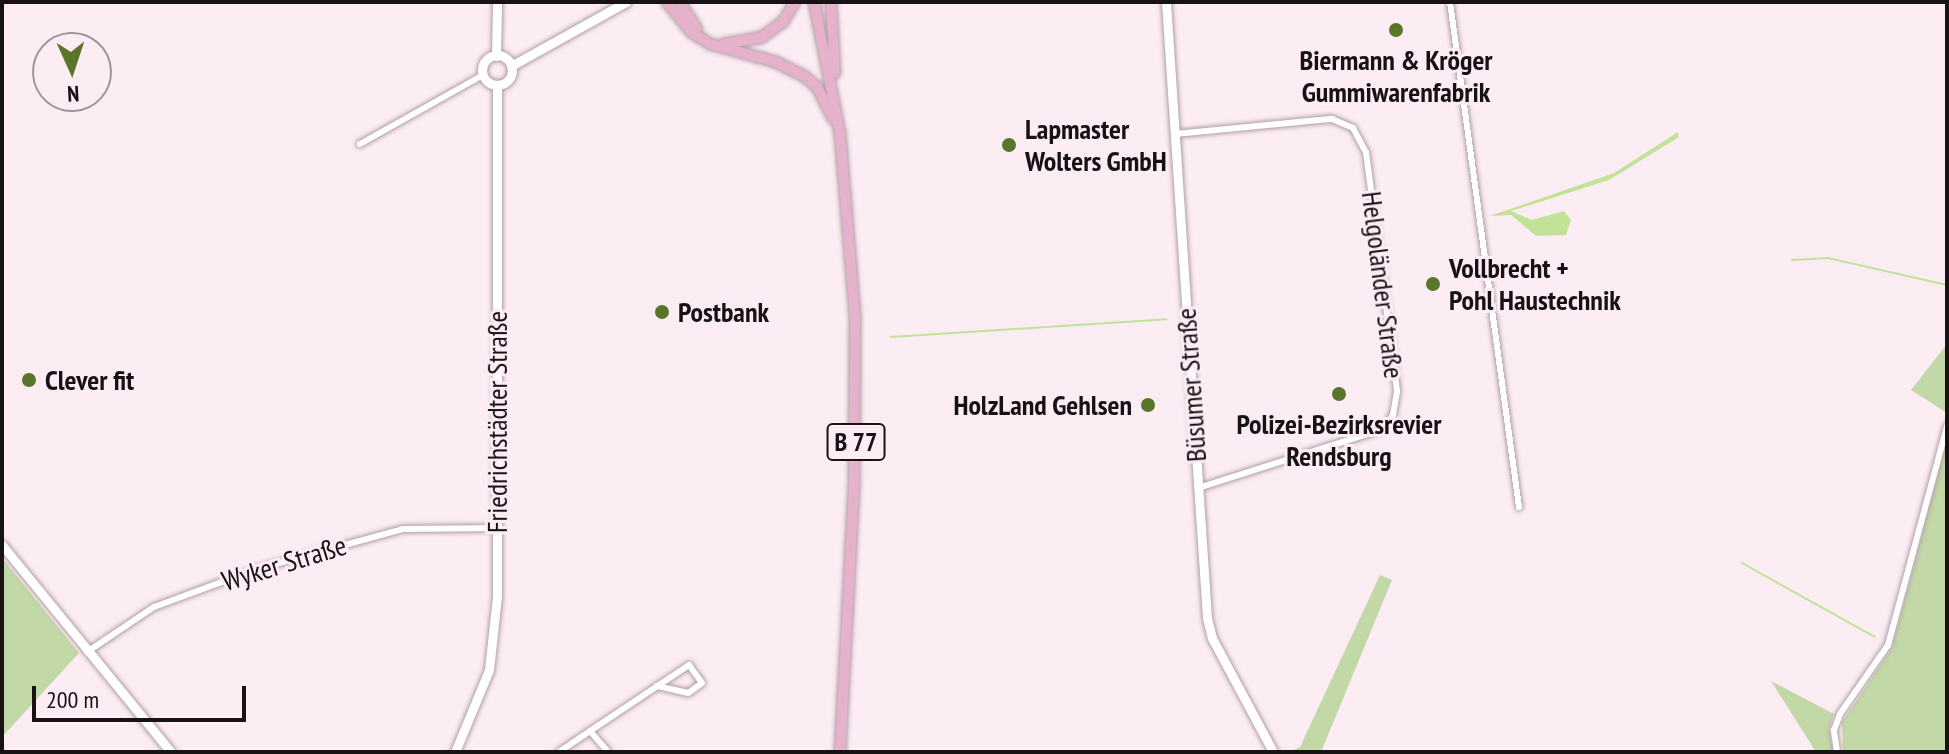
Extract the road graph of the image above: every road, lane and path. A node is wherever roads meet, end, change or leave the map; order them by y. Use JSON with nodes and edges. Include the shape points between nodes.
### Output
{"nodes":[{"id":1,"x":497,"y":2,"type":"edge"},
{"id":2,"x":626,"y":2,"type":"edge"},
{"id":3,"x":667,"y":2,"type":"edge"},
{"id":4,"x":680,"y":2,"type":"edge"},
{"id":5,"x":795,"y":2,"type":"edge"},
{"id":6,"x":814,"y":2,"type":"edge"},
{"id":7,"x":831,"y":2,"type":"edge"},
{"id":8,"x":1166,"y":2,"type":"edge"},
{"id":9,"x":1450,"y":2,"type":"edge"},
{"id":10,"x":496,"y":56,"type":"junction"},
{"id":11,"x":511,"y":66,"type":"junction"},
{"id":12,"x":483,"y":75,"type":"junction"},
{"id":13,"x":497,"y":85,"type":"junction"},
{"id":14,"x":837,"y":115,"type":"junction"},
{"id":15,"x":840,"y":133,"type":"junction"},
{"id":16,"x":1174,"y":134,"type":"junction"},
{"id":17,"x":360,"y":144,"type":"dead end"},
{"id":18,"x":1947,"y":426,"type":"edge"},
{"id":19,"x":1198,"y":488,"type":"junction"},
{"id":20,"x":1519,"y":507,"type":"dead end"},
{"id":21,"x":498,"y":528,"type":"junction"},
{"id":22,"x":2,"y":545,"type":"edge"},
{"id":23,"x":87,"y":652,"type":"junction"},
{"id":24,"x":657,"y":686,"type":"junction"},
{"id":25,"x":590,"y":731,"type":"junction"},
{"id":26,"x":171,"y":752,"type":"edge"},
{"id":27,"x":455,"y":752,"type":"edge"},
{"id":28,"x":559,"y":752,"type":"edge"},
{"id":29,"x":608,"y":752,"type":"edge"},
{"id":30,"x":840,"y":752,"type":"edge"},
{"id":31,"x":1273,"y":752,"type":"edge"},
{"id":32,"x":1837,"y":752,"type":"edge"}],
"edges":[{"from":1,"to":10,"type":"street"},
{"from":2,"to":11,"type":"street"},
{"from":3,"to":15,"type":"main road","via":[[691,32],[710,44],[776,62],[804,76],[824,98]]},
{"from":4,"to":5,"type":"main road","via":[[695,27],[730,47],[775,30]]},
{"from":6,"to":14,"type":"main road","number":"B 77"},
{"from":7,"to":14,"type":"main road"},
{"from":8,"to":16,"type":"street","name":"Büsumer Straße"},
{"from":9,"to":20,"type":"street"},
{"from":10,"to":11,"type":"street"},
{"from":10,"to":12,"type":"street","via":[[484,64]]},
{"from":11,"to":13,"type":"street","via":[[508,80]]},
{"from":12,"to":13,"type":"street"},
{"from":12,"to":17,"type":"street"},
{"from":13,"to":21,"type":"street","name":"Friedrichstädter Straße"},
{"from":14,"to":15,"type":"main road","number":"B 77"},
{"from":15,"to":30,"type":"main road","number":"B 77","via":[[853,273],[856,421]]},
{"from":16,"to":19,"type":"street","name":"Büsumer Straße"},
{"from":16,"to":19,"type":"street","name":"Helgoländer Straße","via":[[1332,119],[1353,128],[1366,152],[1397,392],[1393,415],[1383,429]]},
{"from":18,"to":32,"type":"street","via":[[1888,645],[1840,714],[1834,730]]},
{"from":19,"to":31,"type":"street","name":"Büsumer Straße","via":[[1209,628]]},
{"from":21,"to":23,"type":"street","name":"Wyker Straße","via":[[403,529],[257,569],[154,607]]},
{"from":21,"to":27,"type":"street","name":"Friedrichstädter Straße","via":[[489,670]]},
{"from":22,"to":23,"type":"street"},
{"from":23,"to":26,"type":"street"},
{"from":24,"to":24,"type":"street","via":[[689,665],[702,683],[688,693]]},
{"from":24,"to":25,"type":"street"},
{"from":25,"to":28,"type":"street"},
{"from":25,"to":29,"type":"street"}]}
